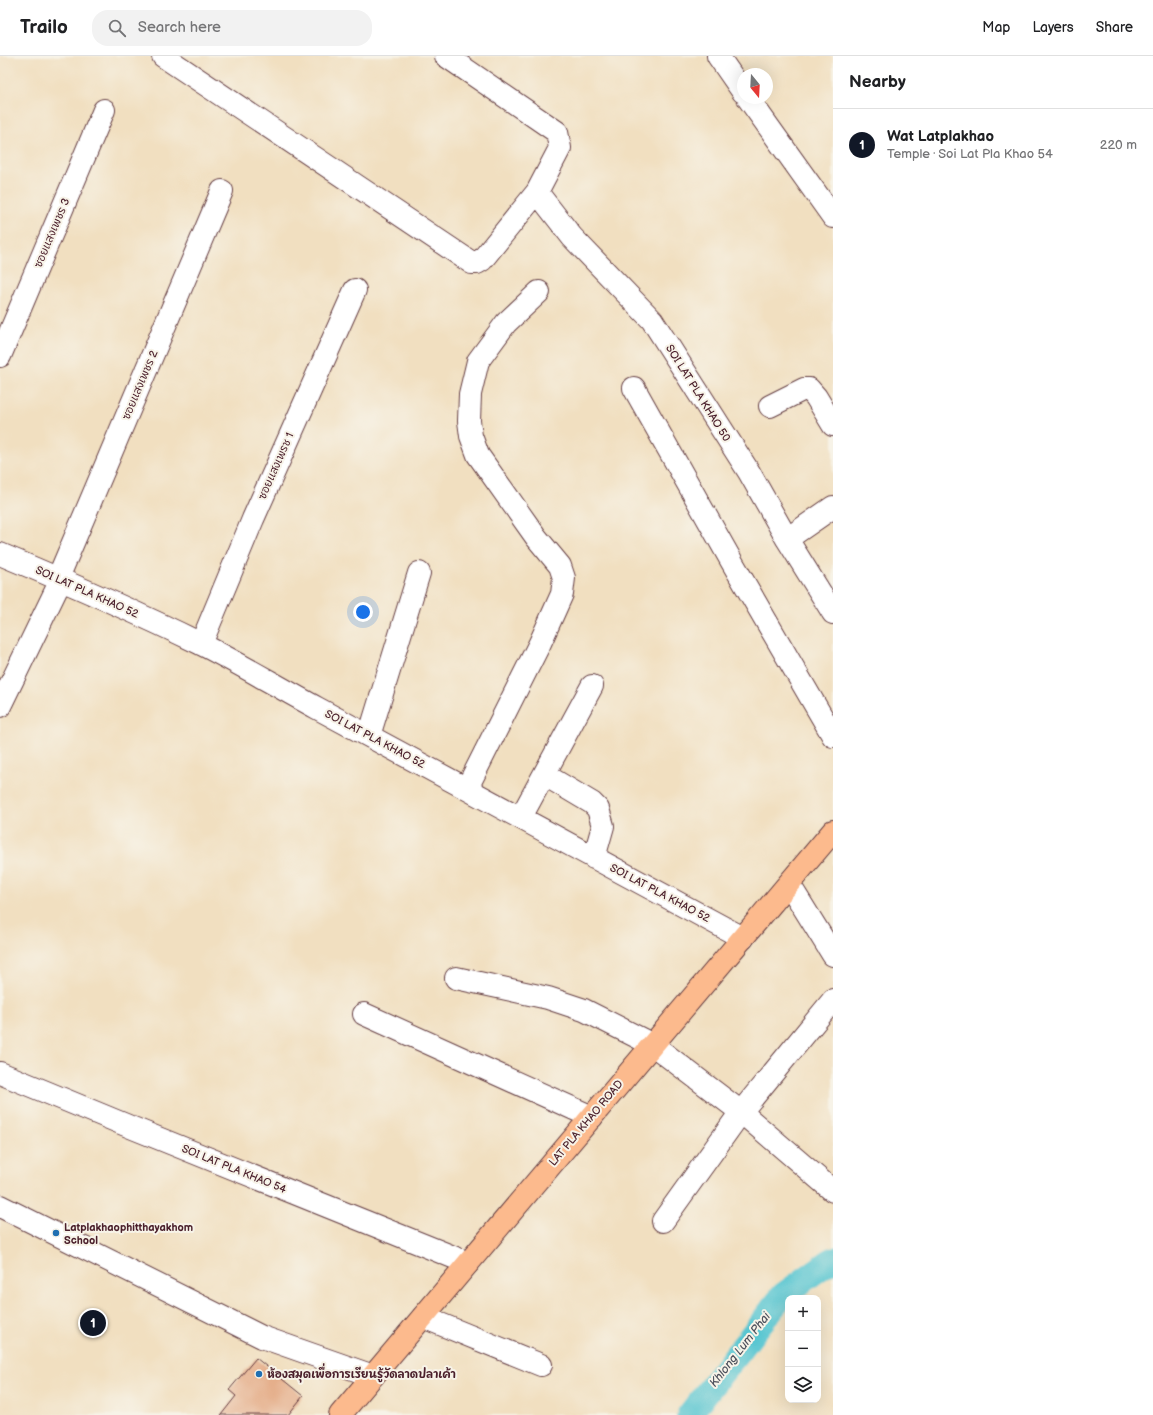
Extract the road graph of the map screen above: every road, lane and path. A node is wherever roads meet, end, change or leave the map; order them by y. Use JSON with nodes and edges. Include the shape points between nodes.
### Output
{"nodes":[{"id":1,"x":163,"y":56,"type":"edge"},
{"id":2,"x":446,"y":56,"type":"edge"},
{"id":3,"x":718,"y":56,"type":"edge"},
{"id":4,"x":737,"y":83,"type":"edge"},
{"id":5,"x":752,"y":104,"type":"edge"},
{"id":6,"x":104,"y":110,"type":"dead end"},
{"id":7,"x":222,"y":192,"type":"dead end"},
{"id":8,"x":536,"y":192,"type":"junction"},
{"id":9,"x":833,"y":217,"type":"edge"},
{"id":10,"x":355,"y":290,"type":"dead end"},
{"id":11,"x":539,"y":292,"type":"dead end"},
{"id":12,"x":0,"y":356,"type":"edge"},
{"id":13,"x":634,"y":388,"type":"dead end"},
{"id":14,"x":770,"y":406,"type":"dead end"},
{"id":15,"x":833,"y":425,"type":"edge"},
{"id":16,"x":833,"y":507,"type":"edge"},
{"id":17,"x":787,"y":539,"type":"junction"},
{"id":18,"x":0,"y":554,"type":"edge"},
{"id":19,"x":419,"y":573,"type":"dead end"},
{"id":20,"x":59,"y":579,"type":"junction"},
{"id":21,"x":833,"y":613,"type":"edge"},
{"id":22,"x":201,"y":644,"type":"junction"},
{"id":23,"x":592,"y":686,"type":"dead end"},
{"id":24,"x":0,"y":706,"type":"edge"},
{"id":25,"x":369,"y":736,"type":"junction"},
{"id":26,"x":833,"y":736,"type":"edge"},
{"id":27,"x":545,"y":776,"type":"junction"},
{"id":28,"x":467,"y":788,"type":"junction"},
{"id":29,"x":522,"y":817,"type":"junction"},
{"id":30,"x":833,"y":832,"type":"edge"},
{"id":31,"x":594,"y":858,"type":"junction"},
{"id":32,"x":789,"y":884,"type":"junction"},
{"id":33,"x":743,"y":938,"type":"junction"},
{"id":34,"x":833,"y":955,"type":"edge"},
{"id":35,"x":456,"y":978,"type":"dead end"},
{"id":36,"x":833,"y":1000,"type":"edge"},
{"id":37,"x":364,"y":1014,"type":"dead end"},
{"id":38,"x":653,"y":1045,"type":"junction"},
{"id":39,"x":0,"y":1073,"type":"edge"},
{"id":40,"x":741,"y":1112,"type":"junction"},
{"id":41,"x":592,"y":1117,"type":"junction"},
{"id":42,"x":833,"y":1191,"type":"edge"},
{"id":43,"x":0,"y":1206,"type":"edge"},
{"id":44,"x":663,"y":1222,"type":"dead end"},
{"id":45,"x":468,"y":1263,"type":"junction"},
{"id":46,"x":423,"y":1317,"type":"junction"},
{"id":47,"x":541,"y":1365,"type":"dead end"},
{"id":48,"x":373,"y":1376,"type":"junction"},
{"id":49,"x":340,"y":1415,"type":"edge"}],
"edges":[{"from":1,"to":8,"type":"street","via":[[472,263],[482,260]]},
{"from":2,"to":8,"type":"street","via":[[556,132],[560,148]]},
{"from":3,"to":4,"type":"street"},
{"from":5,"to":9,"type":"street"},
{"from":6,"to":12,"type":"street","name":"ซอยแสงเพชร 3"},
{"from":7,"to":20,"type":"street","name":"ซอยแสงเพชร 2"},
{"from":8,"to":17,"type":"street","name":"SOI LAT PLA KHAO 50","via":[[572,237],[652,320],[749,472]]},
{"from":10,"to":22,"type":"street","name":"ซอยแสงเพรช 1","via":[[253,519]]},
{"from":11,"to":28,"type":"street","via":[[506,323],[478,361],[470,394],[469,421],[478,455],[536,537],[560,566],[564,578],[562,594]]},
{"from":13,"to":26,"type":"street"},
{"from":14,"to":15,"type":"street","via":[[809,389]]},
{"from":16,"to":17,"type":"street"},
{"from":17,"to":21,"type":"street","name":"SOI LAT PLA KHAO 50"},
{"from":18,"to":20,"type":"street","name":"SOI LAT PLA KHAO 52"},
{"from":19,"to":25,"type":"street"},
{"from":20,"to":22,"type":"street","name":"SOI LAT PLA KHAO 52"},
{"from":20,"to":24,"type":"street","name":"ซอยแสงเพชร 2"},
{"from":22,"to":25,"type":"street","name":"SOI LAT PLA KHAO 52"},
{"from":23,"to":27,"type":"street"},
{"from":25,"to":28,"type":"street","name":"SOI LAT PLA KHAO 52"},
{"from":27,"to":29,"type":"street"},
{"from":27,"to":31,"type":"street","via":[[598,809],[604,826]]},
{"from":28,"to":29,"type":"street","name":"SOI LAT PLA KHAO 52"},
{"from":29,"to":31,"type":"street","name":"SOI LAT PLA KHAO 52"},
{"from":30,"to":32,"type":"main road","name":"LAT PLA KHAO ROAD"},
{"from":31,"to":33,"type":"street","name":"SOI LAT PLA KHAO 52"},
{"from":32,"to":33,"type":"main road","name":"LAT PLA KHAO ROAD"},
{"from":32,"to":34,"type":"street"},
{"from":33,"to":38,"type":"main road","name":"LAT PLA KHAO ROAD"},
{"from":35,"to":38,"type":"street","via":[[548,998],[584,1010]]},
{"from":36,"to":40,"type":"street"},
{"from":37,"to":41,"type":"street"},
{"from":38,"to":40,"type":"street"},
{"from":38,"to":41,"type":"main road","name":"LAT PLA KHAO ROAD"},
{"from":39,"to":45,"type":"street","name":"SOI LAT PLA KHAO 54"},
{"from":40,"to":42,"type":"street"},
{"from":40,"to":44,"type":"street"},
{"from":41,"to":45,"type":"main road","name":"LAT PLA KHAO ROAD"},
{"from":43,"to":48,"type":"street","via":[[262,1337]]},
{"from":45,"to":46,"type":"main road","name":"LAT PLA KHAO ROAD"},
{"from":46,"to":47,"type":"street"},
{"from":46,"to":48,"type":"main road","name":"LAT PLA KHAO ROAD"},
{"from":48,"to":49,"type":"main road","name":"LAT PLA KHAO ROAD"}]}
